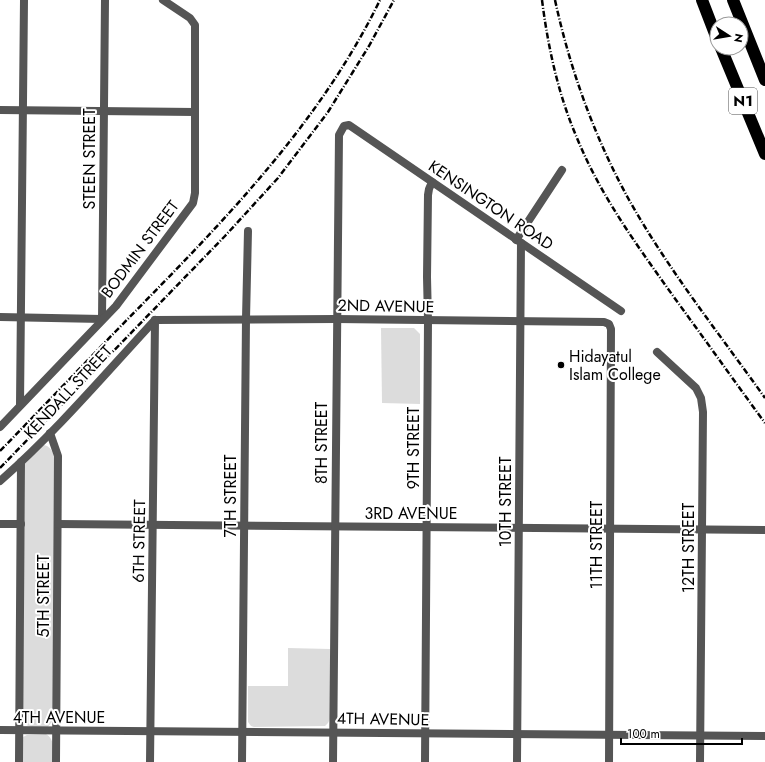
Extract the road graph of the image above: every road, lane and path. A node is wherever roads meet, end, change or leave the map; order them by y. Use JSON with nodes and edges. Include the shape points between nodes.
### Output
{"nodes":[{"id":1,"x":24,"y":0,"type":"edge"},
{"id":2,"x":105,"y":0,"type":"edge"},
{"id":3,"x":163,"y":0,"type":"edge"},
{"id":4,"x":702,"y":0,"type":"edge"},
{"id":5,"x":733,"y":0,"type":"edge"},
{"id":6,"x":709,"y":18,"type":"edge"},
{"id":7,"x":724,"y":56,"type":"edge"},
{"id":8,"x":765,"y":80,"type":"edge"},
{"id":9,"x":0,"y":110,"type":"edge"},
{"id":10,"x":23,"y":110,"type":"junction"},
{"id":11,"x":103,"y":112,"type":"junction"},
{"id":12,"x":195,"y":112,"type":"junction"},
{"id":13,"x":344,"y":126,"type":"joint"},
{"id":14,"x":765,"y":154,"type":"edge"},
{"id":15,"x":562,"y":170,"type":"dead end"},
{"id":16,"x":432,"y":182,"type":"junction"},
{"id":17,"x":248,"y":231,"type":"dead end"},
{"id":18,"x":519,"y":241,"type":"junction"},
{"id":19,"x":621,"y":311,"type":"dead end"},
{"id":20,"x":0,"y":317,"type":"edge"},
{"id":21,"x":21,"y":318,"type":"junction"},
{"id":22,"x":102,"y":319,"type":"junction"},
{"id":23,"x":246,"y":319,"type":"junction"},
{"id":24,"x":155,"y":320,"type":"junction"},
{"id":25,"x":336,"y":320,"type":"junction"},
{"id":26,"x":428,"y":321,"type":"junction"},
{"id":27,"x":520,"y":321,"type":"junction"},
{"id":28,"x":611,"y":329,"type":"joint"},
{"id":29,"x":657,"y":352,"type":"dead end"},
{"id":30,"x":20,"y":405,"type":"junction"},
{"id":31,"x":0,"y":427,"type":"edge"},
{"id":32,"x":50,"y":432,"type":"junction"},
{"id":33,"x":22,"y":462,"type":"junction"},
{"id":34,"x":0,"y":481,"type":"edge"},
{"id":35,"x":0,"y":524,"type":"edge"},
{"id":36,"x":21,"y":524,"type":"junction"},
{"id":37,"x":58,"y":524,"type":"junction"},
{"id":38,"x":153,"y":525,"type":"junction"},
{"id":39,"x":244,"y":526,"type":"junction"},
{"id":40,"x":335,"y":527,"type":"junction"},
{"id":41,"x":427,"y":527,"type":"junction"},
{"id":42,"x":518,"y":528,"type":"junction"},
{"id":43,"x":611,"y":529,"type":"junction"},
{"id":44,"x":702,"y":530,"type":"junction"},
{"id":45,"x":765,"y":530,"type":"edge"},
{"id":46,"x":0,"y":730,"type":"edge"},
{"id":47,"x":19,"y":730,"type":"junction"},
{"id":48,"x":57,"y":731,"type":"junction"},
{"id":49,"x":150,"y":731,"type":"junction"},
{"id":50,"x":242,"y":731,"type":"junction"},
{"id":51,"x":333,"y":732,"type":"junction"},
{"id":52,"x":425,"y":734,"type":"junction"},
{"id":53,"x":517,"y":735,"type":"junction"},
{"id":54,"x":609,"y":735,"type":"junction"},
{"id":55,"x":700,"y":736,"type":"junction"},
{"id":56,"x":765,"y":736,"type":"edge"},
{"id":57,"x":19,"y":762,"type":"edge"},
{"id":58,"x":56,"y":762,"type":"edge"},
{"id":59,"x":150,"y":762,"type":"edge"},
{"id":60,"x":242,"y":762,"type":"edge"},
{"id":61,"x":333,"y":762,"type":"edge"},
{"id":62,"x":425,"y":762,"type":"edge"},
{"id":63,"x":517,"y":762,"type":"edge"},
{"id":64,"x":609,"y":762,"type":"edge"},
{"id":65,"x":700,"y":762,"type":"edge"}],
"edges":[{"from":1,"to":10,"type":"street"},
{"from":2,"to":11,"type":"street","name":"STEEN STREET"},
{"from":3,"to":12,"type":"street","name":"BODMIN STREET","via":[[193,21],[196,30]]},
{"from":4,"to":6,"type":"highway"},
{"from":5,"to":8,"type":"highway","number":"N1"},
{"from":7,"to":14,"type":"highway","number":"N1"},
{"from":9,"to":10,"type":"street"},
{"from":10,"to":11,"type":"street"},
{"from":10,"to":21,"type":"street"},
{"from":11,"to":12,"type":"street"},
{"from":11,"to":22,"type":"street","name":"STEEN STREET"},
{"from":12,"to":22,"type":"street","name":"BODMIN STREET","via":[[193,203],[116,306]]},
{"from":13,"to":16,"type":"street","name":"KENSINGTON ROAD","via":[[349,125]]},
{"from":13,"to":25,"type":"street","name":"8TH STREET","via":[[339,135]]},
{"from":15,"to":18,"type":"street"},
{"from":16,"to":18,"type":"street","name":"KENSINGTON ROAD"},
{"from":16,"to":26,"type":"street","name":"9TH STREET","via":[[428,195]]},
{"from":17,"to":23,"type":"street","name":"7TH STREET"},
{"from":18,"to":19,"type":"street","name":"KENSINGTON ROAD"},
{"from":18,"to":27,"type":"street","name":"10TH STREET"},
{"from":20,"to":21,"type":"street"},
{"from":21,"to":22,"type":"street"},
{"from":21,"to":30,"type":"street"},
{"from":22,"to":30,"type":"street","name":"BODMIN STREET"},
{"from":23,"to":24,"type":"street","name":"2ND AVENUE"},
{"from":23,"to":25,"type":"street","name":"2ND AVENUE"},
{"from":23,"to":39,"type":"street","name":"7TH STREET"},
{"from":24,"to":32,"type":"street","name":"KENDALL STREET"},
{"from":24,"to":38,"type":"street","name":"6TH STREET"},
{"from":25,"to":26,"type":"street","name":"2ND AVENUE"},
{"from":25,"to":40,"type":"street","name":"8TH STREET"},
{"from":26,"to":27,"type":"street","name":"2ND AVENUE"},
{"from":26,"to":41,"type":"street","name":"9TH STREET"},
{"from":27,"to":28,"type":"street","name":"2ND AVENUE","via":[[604,322],[609,324]]},
{"from":27,"to":42,"type":"street","name":"10TH STREET"},
{"from":28,"to":43,"type":"street","name":"11TH STREET"},
{"from":29,"to":44,"type":"street","name":"12TH STREET","via":[[696,388],[701,398]]},
{"from":30,"to":31,"type":"street","name":"BODMIN STREET"},
{"from":32,"to":33,"type":"street","name":"KENDALL STREET"},
{"from":32,"to":37,"type":"street","name":"5TH STREET","via":[[58,456]]},
{"from":33,"to":34,"type":"street","name":"KENDALL STREET"},
{"from":33,"to":36,"type":"street"},
{"from":35,"to":36,"type":"street"},
{"from":36,"to":47,"type":"street"},
{"from":37,"to":38,"type":"street","name":"3RD AVENUE"},
{"from":37,"to":48,"type":"street","name":"5TH STREET"},
{"from":38,"to":39,"type":"street","name":"3RD AVENUE"},
{"from":38,"to":49,"type":"street","name":"6TH STREET"},
{"from":39,"to":40,"type":"street","name":"3RD AVENUE"},
{"from":39,"to":50,"type":"street","name":"7TH STREET"},
{"from":40,"to":41,"type":"street","name":"3RD AVENUE"},
{"from":40,"to":51,"type":"street","name":"8TH STREET"},
{"from":41,"to":42,"type":"street","name":"3RD AVENUE"},
{"from":41,"to":52,"type":"street","name":"9TH STREET"},
{"from":42,"to":43,"type":"street","name":"3RD AVENUE"},
{"from":42,"to":53,"type":"street","name":"10TH STREET"},
{"from":43,"to":44,"type":"street","name":"3RD AVENUE"},
{"from":43,"to":54,"type":"street","name":"11TH STREET"},
{"from":44,"to":45,"type":"street","name":"3RD AVENUE"},
{"from":44,"to":55,"type":"street","name":"12TH STREET"},
{"from":46,"to":47,"type":"street","name":"4TH AVENUE"},
{"from":47,"to":48,"type":"street","name":"4TH AVENUE"},
{"from":47,"to":57,"type":"street"},
{"from":48,"to":49,"type":"street","name":"4TH AVENUE"},
{"from":48,"to":58,"type":"street","name":"5TH STREET"},
{"from":49,"to":50,"type":"street","name":"4TH AVENUE"},
{"from":49,"to":59,"type":"street","name":"6TH STREET"},
{"from":50,"to":51,"type":"street","name":"4TH AVENUE"},
{"from":50,"to":60,"type":"street","name":"7TH STREET"},
{"from":51,"to":52,"type":"street","name":"4TH AVENUE"},
{"from":51,"to":61,"type":"street","name":"8TH STREET"},
{"from":52,"to":53,"type":"street","name":"4TH AVENUE"},
{"from":52,"to":62,"type":"street","name":"9TH STREET"},
{"from":53,"to":54,"type":"street","name":"4TH AVENUE"},
{"from":53,"to":63,"type":"street","name":"10TH STREET"},
{"from":54,"to":55,"type":"street","name":"4TH AVENUE"},
{"from":54,"to":64,"type":"street","name":"11TH STREET"},
{"from":55,"to":56,"type":"street","name":"4TH AVENUE"},
{"from":55,"to":65,"type":"street","name":"12TH STREET"}]}
